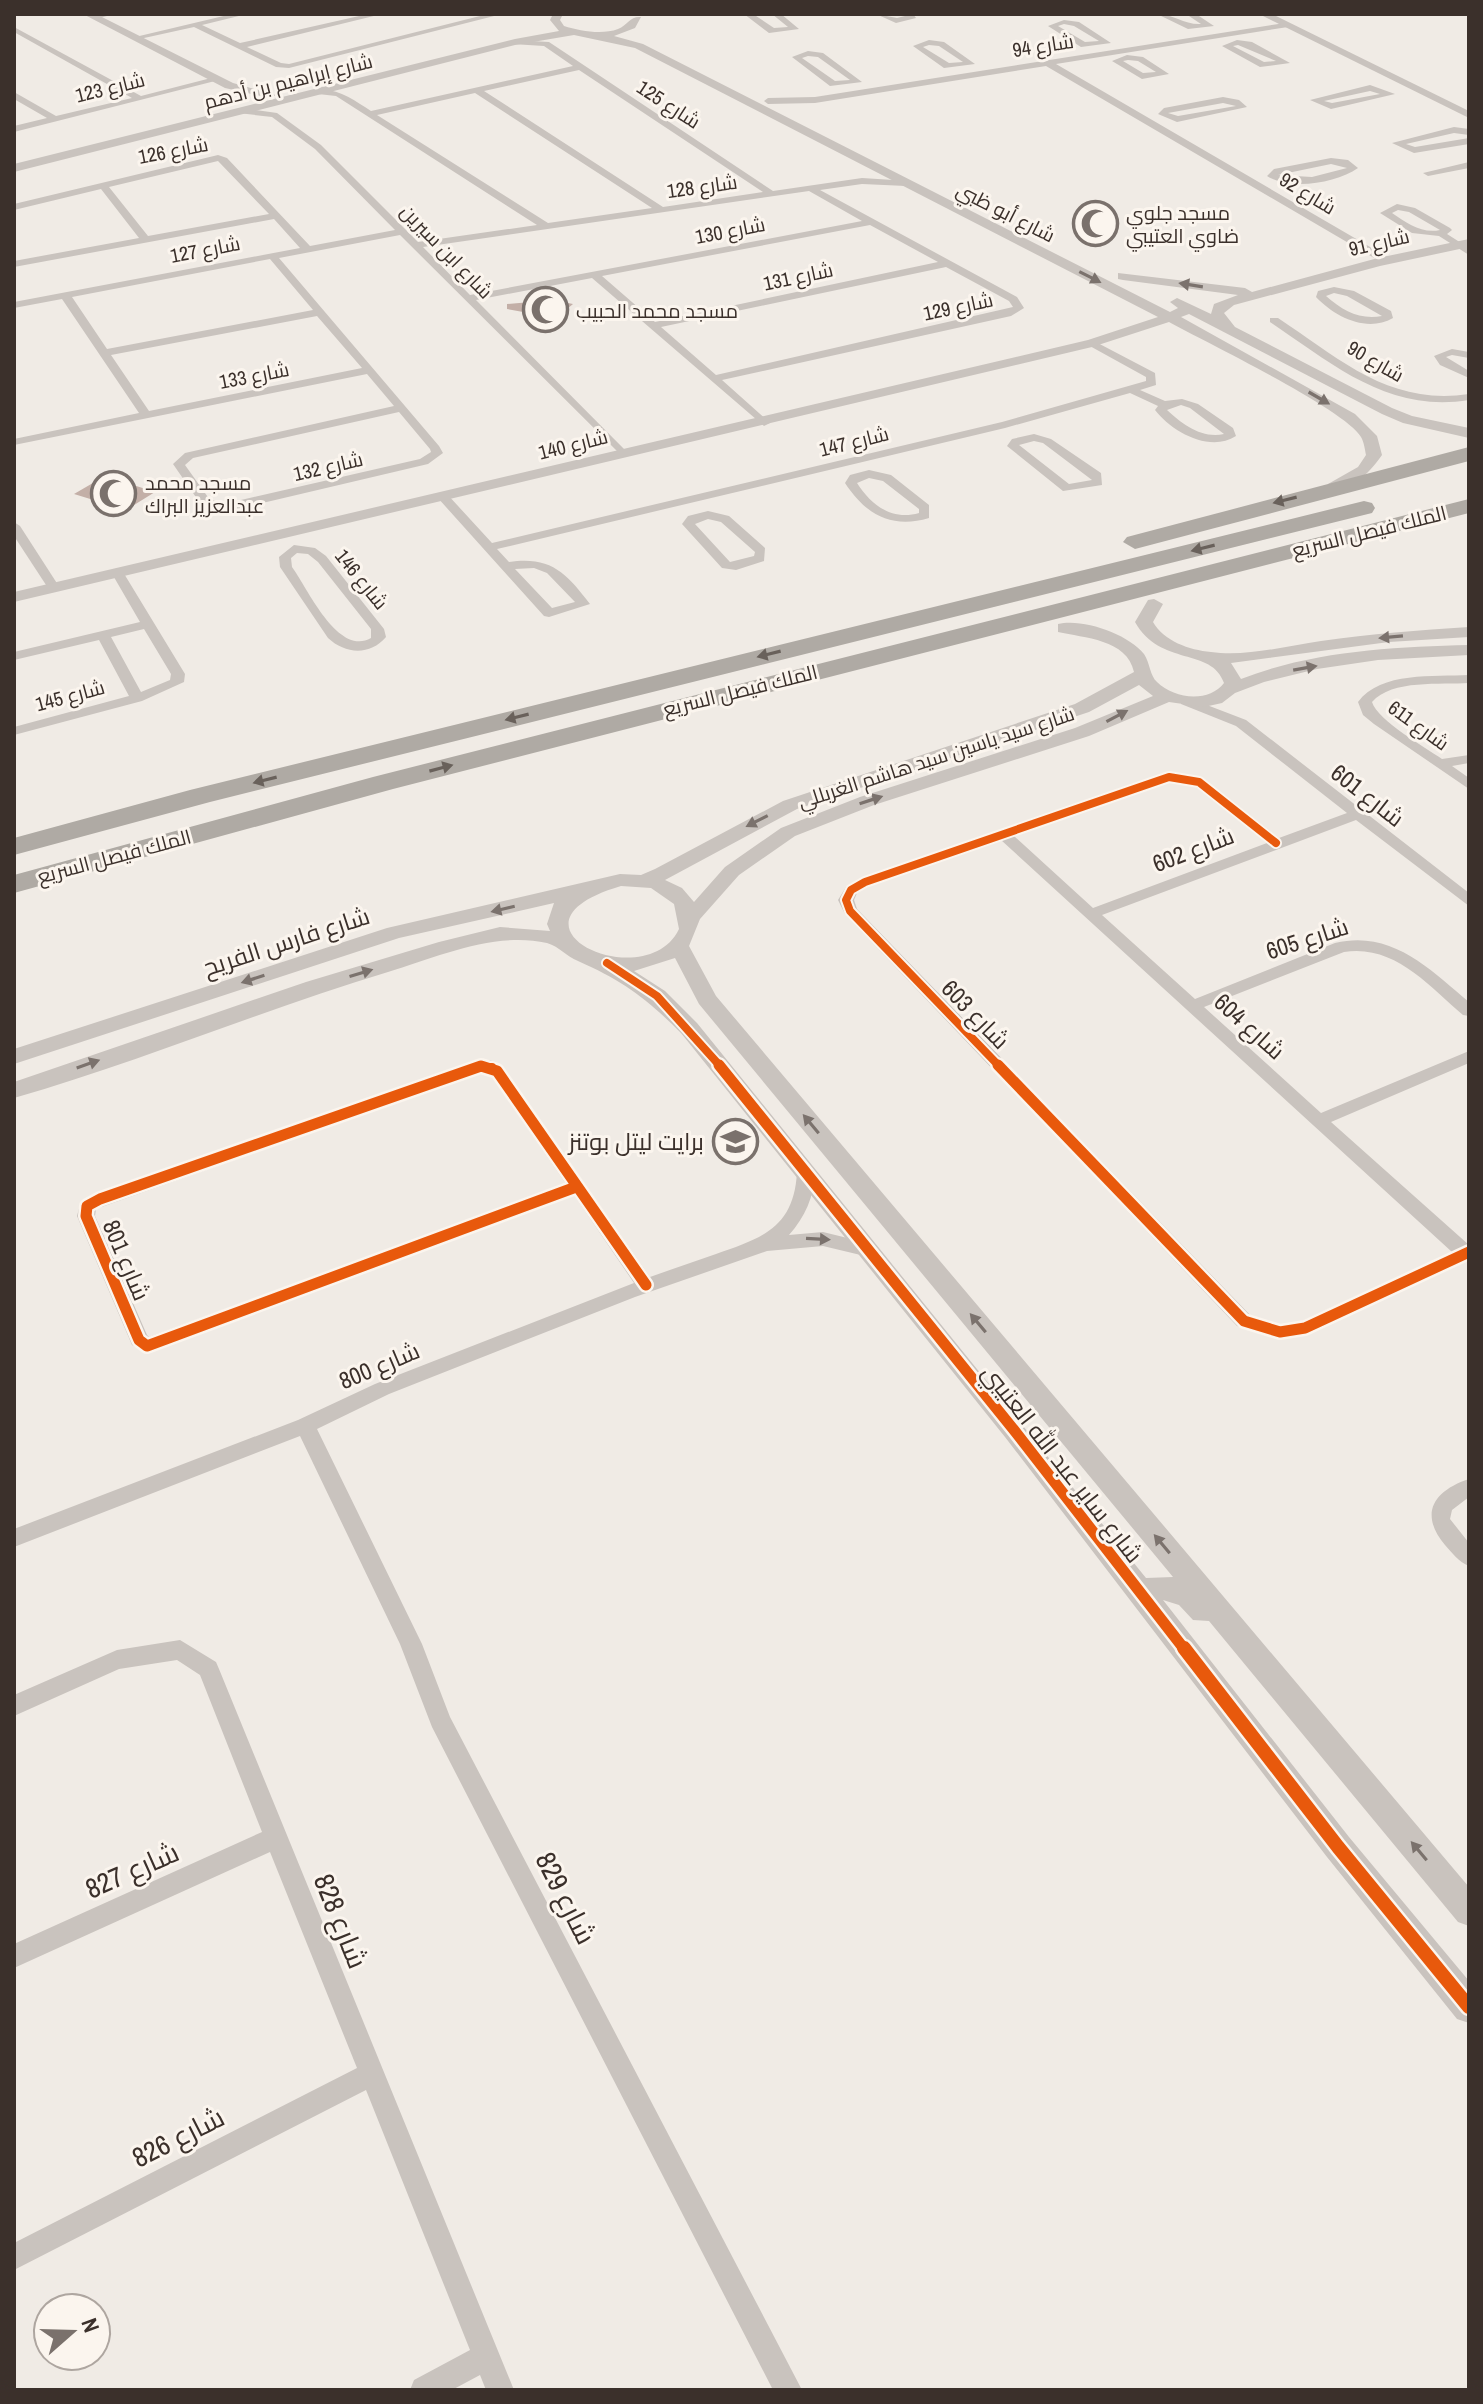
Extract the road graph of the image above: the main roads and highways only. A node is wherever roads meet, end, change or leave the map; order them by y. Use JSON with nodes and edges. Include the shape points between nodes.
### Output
{"nodes":[{"id":1,"x":1469,"y":454,"type":"edge"},
{"id":2,"x":1462,"y":496,"type":"edge"},
{"id":3,"x":1406,"y":522,"type":"junction"},
{"id":4,"x":845,"y":635,"type":"junction"},
{"id":5,"x":765,"y":684,"type":"junction"},
{"id":6,"x":383,"y":783,"type":"junction"},
{"id":7,"x":200,"y":796,"type":"junction"},
{"id":8,"x":14,"y":830,"type":"edge"},
{"id":9,"x":14,"y":847,"type":"edge"},
{"id":10,"x":14,"y":884,"type":"edge"},
{"id":11,"x":14,"y":904,"type":"edge"}],
"edges":[{"from":1,"to":4,"type":"highway","one_way":true,"via":[[1069,561]]},
{"from":2,"to":3,"type":"highway","name":"الملك فيصل السريع"},
{"from":2,"to":4,"type":"highway","name":"الملك فيصل السريع","one_way":true},
{"from":3,"to":5,"type":"highway","name":"الملك فيصل السريع"},
{"from":3,"to":5,"type":"highway","via":[[1329,556],[1064,628],[857,679]]},
{"from":4,"to":7,"type":"highway","name":"الملك فيصل السريع","one_way":true},
{"from":6,"to":5,"type":"highway","name":"الملك فيصل السريع","one_way":true},
{"from":6,"to":10,"type":"highway","name":"الملك فيصل السريع"},
{"from":6,"to":11,"type":"highway"},
{"from":7,"to":8,"type":"highway"},
{"from":7,"to":9,"type":"highway","name":"الملك فيصل السريع"}]}
